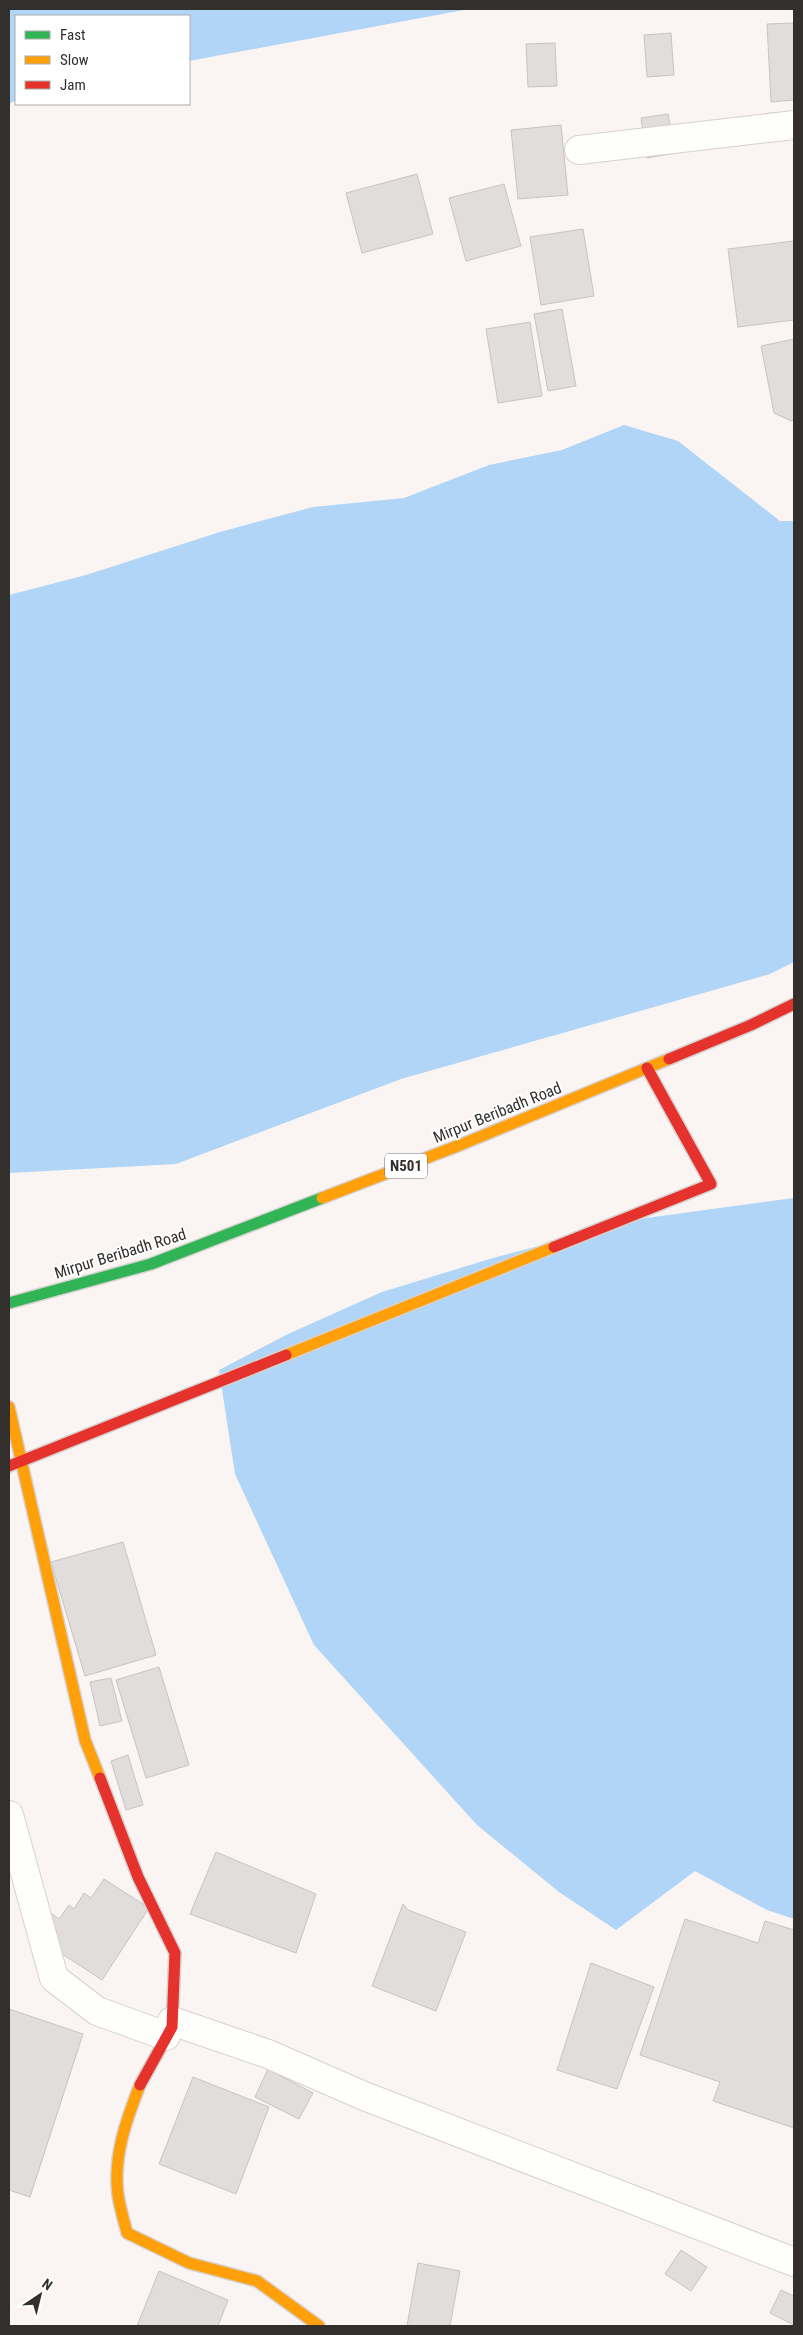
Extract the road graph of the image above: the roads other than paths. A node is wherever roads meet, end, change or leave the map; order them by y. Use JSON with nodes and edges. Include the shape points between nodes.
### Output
{"nodes":[{"id":1,"x":794,"y":125,"type":"edge"},
{"id":2,"x":579,"y":150,"type":"dead end"},
{"id":3,"x":794,"y":1004,"type":"edge"},
{"id":4,"x":647,"y":1068,"type":"junction"},
{"id":5,"x":9,"y":1303,"type":"edge"},
{"id":6,"x":9,"y":1407,"type":"edge"},
{"id":7,"x":21,"y":1460,"type":"junction"},
{"id":8,"x":9,"y":1466,"type":"edge"},
{"id":9,"x":9,"y":1815,"type":"edge"},
{"id":10,"x":169,"y":2028,"type":"junction"},
{"id":11,"x":794,"y":2262,"type":"edge"},
{"id":12,"x":319,"y":2326,"type":"edge"}],
"edges":[{"from":1,"to":2,"type":"street"},
{"from":3,"to":4,"type":"main road","name":"Mirpur Beribadh Road","number":"N501"},
{"from":4,"to":5,"type":"main road","name":"Mirpur Beribadh Road","number":"N501","via":[[460,1145],[151,1264]]},
{"from":4,"to":7,"type":"main road","via":[[711,1184]]},
{"from":6,"to":7,"type":"main road"},
{"from":7,"to":8,"type":"main road"},
{"from":7,"to":10,"type":"main road","via":[[85,1740],[138,1877],[176,1953]]},
{"from":9,"to":10,"type":"street","via":[[54,1978],[97,2011]]},
{"from":10,"to":11,"type":"street","via":[[268,2054],[364,2096]]},
{"from":10,"to":12,"type":"main road","via":[[142,2080],[124,2125],[118,2194],[127,2233],[189,2263],[257,2282]]}]}
